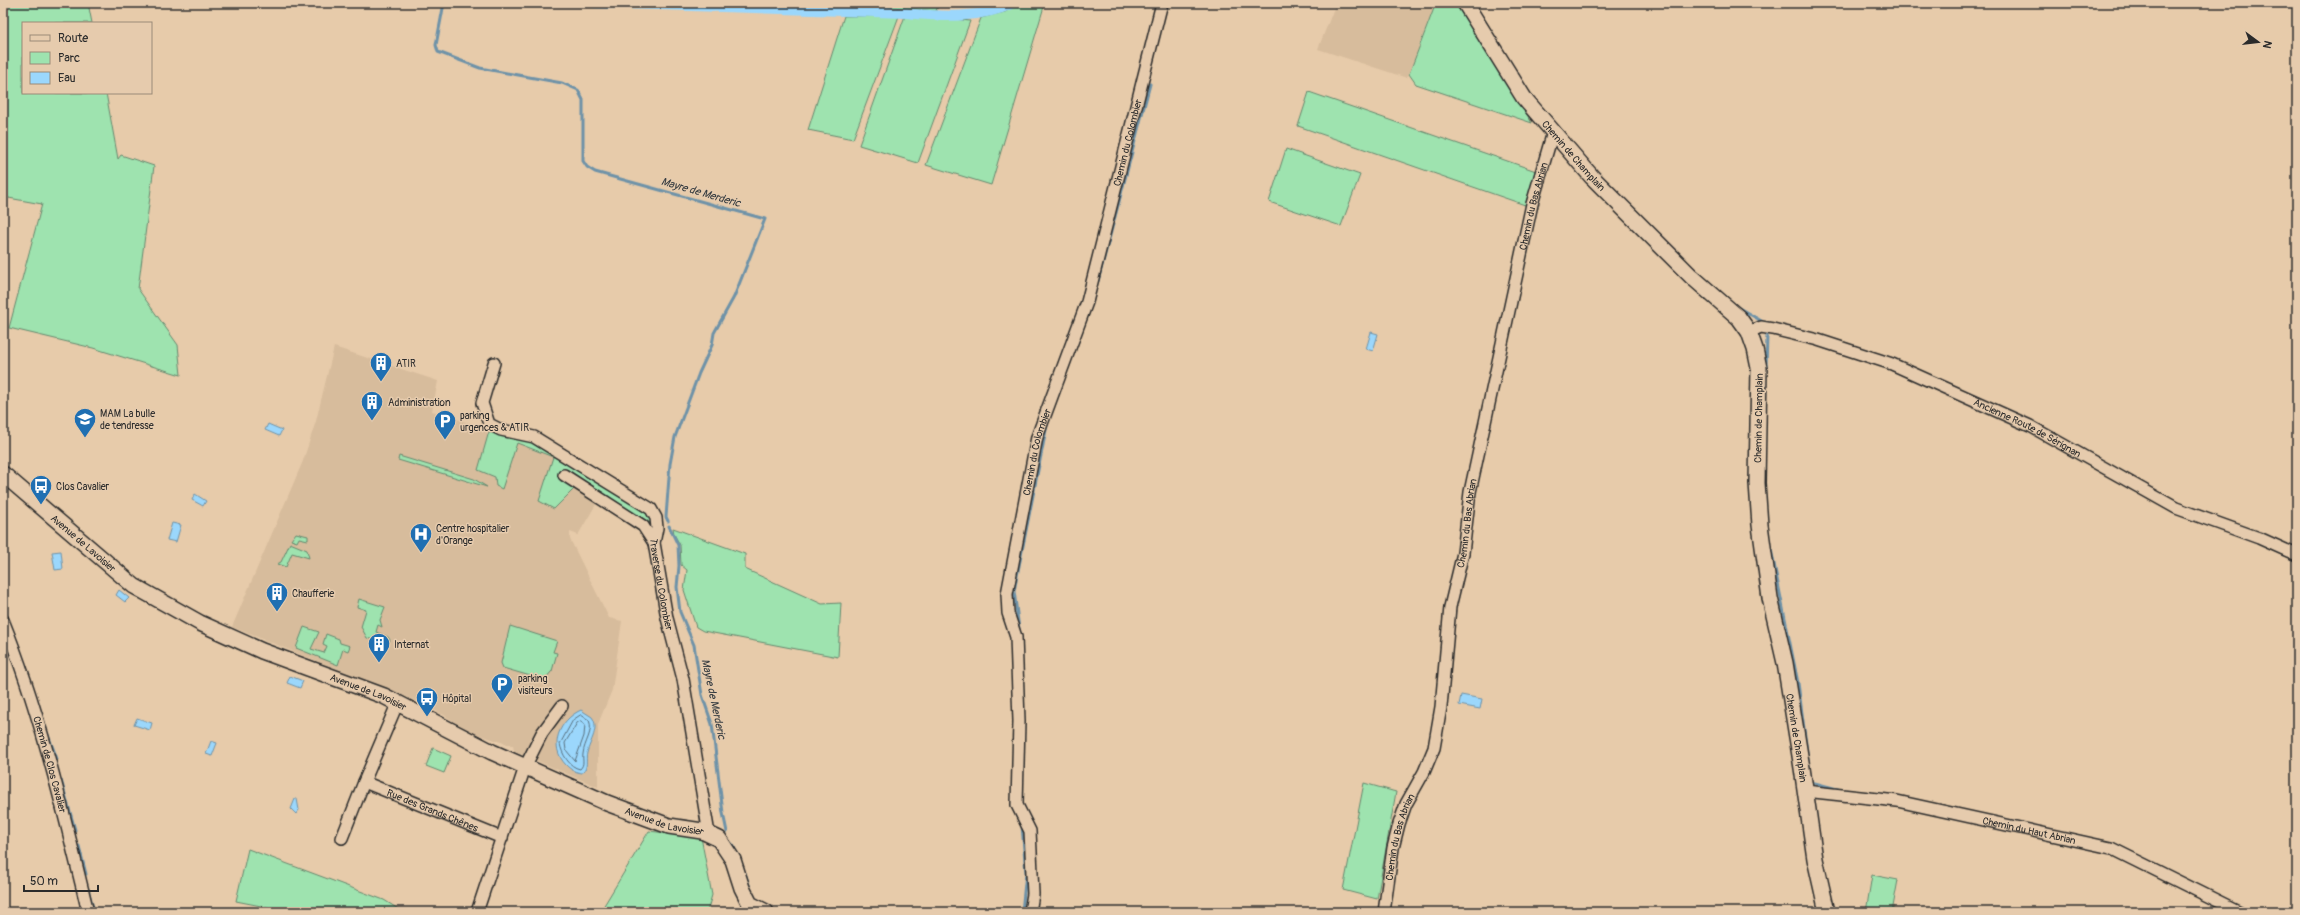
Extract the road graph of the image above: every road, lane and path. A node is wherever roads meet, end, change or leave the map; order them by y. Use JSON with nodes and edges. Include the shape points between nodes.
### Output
{"nodes":[{"id":1,"x":1162,"y":3,"type":"edge"},
{"id":2,"x":1465,"y":3,"type":"edge"},
{"id":3,"x":1553,"y":132,"type":"junction"},
{"id":4,"x":1749,"y":332,"type":"junction"},
{"id":5,"x":494,"y":363,"type":"dead end"},
{"id":6,"x":3,"y":474,"type":"edge"},
{"id":7,"x":564,"y":475,"type":"dead end"},
{"id":8,"x":654,"y":543,"type":"junction"},
{"id":9,"x":2297,"y":555,"type":"edge"},
{"id":10,"x":3,"y":620,"type":"edge"},
{"id":11,"x":398,"y":702,"type":"junction"},
{"id":12,"x":562,"y":706,"type":"dead end"},
{"id":13,"x":525,"y":767,"type":"junction"},
{"id":14,"x":364,"y":782,"type":"junction"},
{"id":15,"x":1805,"y":791,"type":"junction"},
{"id":16,"x":709,"y":834,"type":"junction"},
{"id":17,"x":342,"y":838,"type":"dead end"},
{"id":18,"x":502,"y":838,"type":"junction"},
{"id":19,"x":754,"y":908,"type":"edge"},
{"id":20,"x":88,"y":912,"type":"edge"},
{"id":21,"x":477,"y":912,"type":"edge"},
{"id":22,"x":1030,"y":912,"type":"edge"},
{"id":23,"x":1384,"y":912,"type":"edge"},
{"id":24,"x":1827,"y":912,"type":"edge"},
{"id":25,"x":2240,"y":912,"type":"edge"}],
"edges":[{"from":1,"to":22,"type":"street","name":"Chemin du Colombier","via":[[1087,302],[1036,437],[1007,594],[1008,612],[1016,637],[1019,721],[1017,805],[1030,831],[1033,894]]},
{"from":2,"to":3,"type":"street","name":"Chemin de Champlain","via":[[1524,98]]},
{"from":3,"to":4,"type":"street","name":"Chemin de Champlain","via":[[1592,177],[1691,276],[1738,318]]},
{"from":3,"to":23,"type":"street","name":"Chemin du Bas Abrian","via":[[1533,200],[1470,492],[1463,553],[1450,607],[1441,707],[1434,748],[1406,804],[1399,824]]},
{"from":4,"to":9,"type":"street","name":"Ancienne Route de Sérignan","via":[[1761,327],[1773,329],[1818,340],[1892,364],[2030,426],[2176,508],[2259,538]]},
{"from":4,"to":15,"type":"street","name":"Chemin de Champlain","via":[[1759,368],[1757,482],[1760,525],[1770,598],[1785,663]]},
{"from":5,"to":8,"type":"street","name":"Traverse du Colombier","via":[[482,403],[490,424],[501,430],[534,438],[651,509],[657,524]]},
{"from":6,"to":11,"type":"street","name":"Avenue de Lavoisier","via":[[134,586],[151,597],[237,640]]},
{"from":7,"to":8,"type":"street","via":[[643,526]]},
{"from":8,"to":16,"type":"street","name":"Traverse du Colombier","via":[[667,618],[683,679]]},
{"from":10,"to":20,"type":"street","name":"Chemin de Clos Cavalier","via":[[53,769]]},
{"from":11,"to":13,"type":"street","name":"Avenue de Lavoisier"},
{"from":11,"to":14,"type":"street"},
{"from":12,"to":13,"type":"street","via":[[542,733]]},
{"from":13,"to":16,"type":"street","name":"Avenue de Lavoisier","via":[[607,803],[669,826]]},
{"from":13,"to":18,"type":"street"},
{"from":14,"to":17,"type":"street"},
{"from":14,"to":18,"type":"street","name":"Rue des Grands Chênes"},
{"from":15,"to":24,"type":"street","name":"Chemin de Champlain","via":[[1815,860]]},
{"from":15,"to":25,"type":"street","name":"Chemin du Haut Abrian","via":[[1897,801],[2111,848]]},
{"from":16,"to":19,"type":"street","name":"Avenue de Lavoisier","via":[[719,839],[733,860],[742,888]]},
{"from":18,"to":21,"type":"street"}]}
